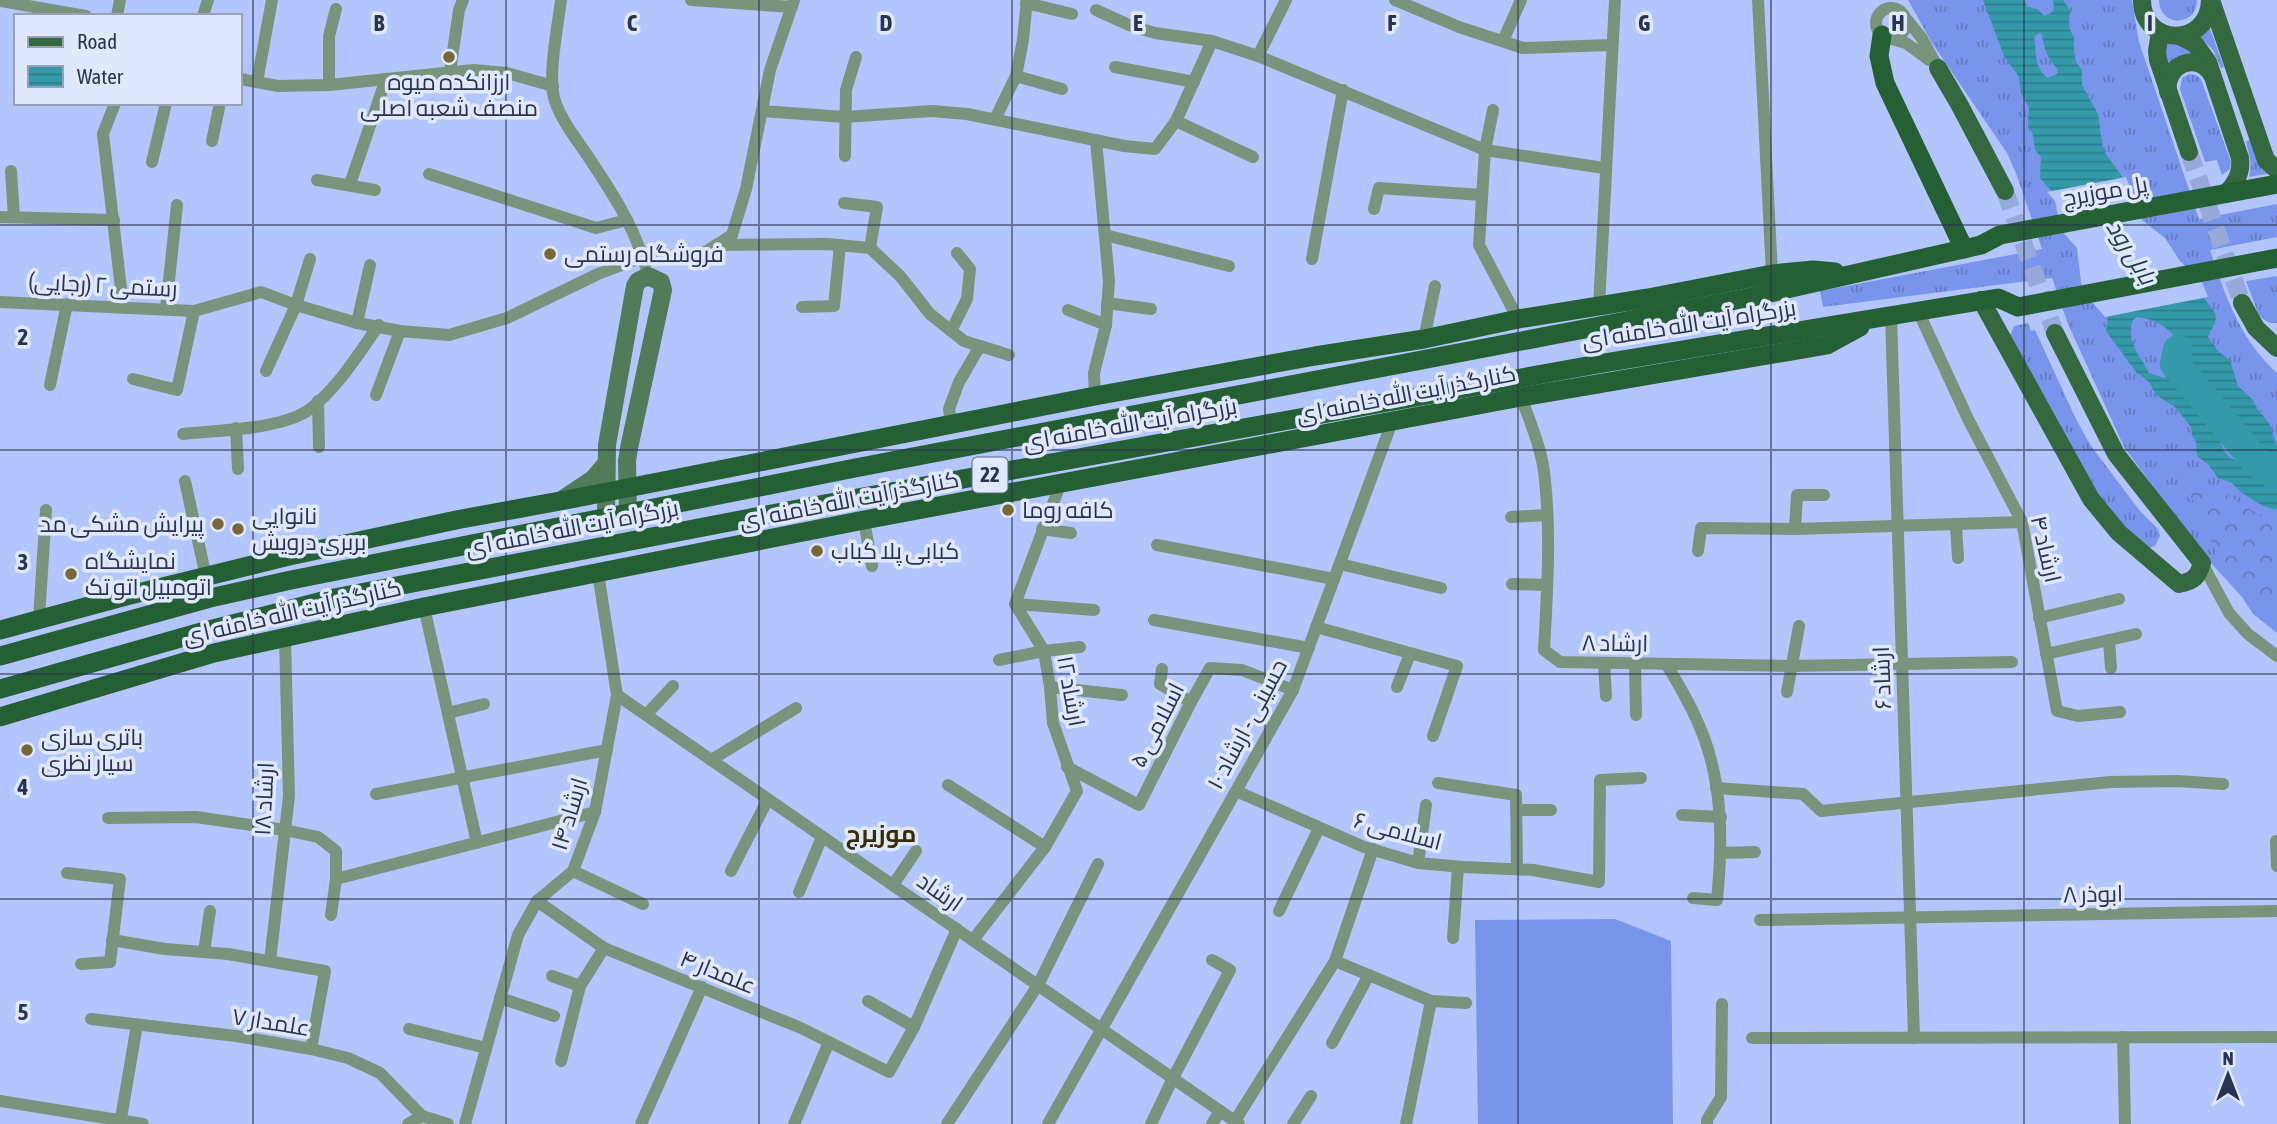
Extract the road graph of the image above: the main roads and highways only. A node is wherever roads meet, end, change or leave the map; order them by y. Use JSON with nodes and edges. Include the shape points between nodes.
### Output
{"nodes":[{"id":1,"x":2211,"y":0,"type":"edge"},
{"id":2,"x":2142,"y":2,"type":"edge"},
{"id":3,"x":2160,"y":32,"type":"junction"},
{"id":4,"x":2180,"y":36,"type":"junction"},
{"id":5,"x":1884,"y":37,"type":"road end"},
{"id":6,"x":1938,"y":68,"type":"road end"},
{"id":7,"x":2213,"y":76,"type":"junction"},
{"id":8,"x":2168,"y":92,"type":"junction"},
{"id":9,"x":2189,"y":152,"type":"tunnel mouth"},
{"id":10,"x":2277,"y":170,"type":"edge"},
{"id":11,"x":2277,"y":184,"type":"edge"},
{"id":12,"x":2005,"y":191,"type":"tunnel mouth"},
{"id":13,"x":2221,"y":195,"type":"junction"},
{"id":14,"x":1972,"y":247,"type":"junction"},
{"id":15,"x":2277,"y":258,"type":"edge"},
{"id":16,"x":1854,"y":274,"type":"junction"},
{"id":17,"x":1989,"y":299,"type":"junction"},
{"id":18,"x":2242,"y":303,"type":"tunnel mouth"},
{"id":19,"x":1650,"y":307,"type":"junction"},
{"id":20,"x":2055,"y":333,"type":"tunnel mouth"},
{"id":21,"x":2277,"y":348,"type":"edge"},
{"id":22,"x":1600,"y":373,"type":"junction"},
{"id":23,"x":1208,"y":375,"type":"junction"},
{"id":24,"x":1235,"y":395,"type":"junction"},
{"id":25,"x":1338,"y":411,"type":"junction"},
{"id":26,"x":1344,"y":430,"type":"junction"},
{"id":27,"x":850,"y":444,"type":"junction"},
{"id":28,"x":607,"y":445,"type":"junction"},
{"id":29,"x":628,"y":455,"type":"junction"},
{"id":30,"x":606,"y":464,"type":"junction"},
{"id":31,"x":855,"y":468,"type":"junction"},
{"id":32,"x":673,"y":478,"type":"junction"},
{"id":33,"x":628,"y":488,"type":"junction"},
{"id":34,"x":606,"y":492,"type":"junction"},
{"id":35,"x":558,"y":502,"type":"junction"},
{"id":36,"x":808,"y":508,"type":"junction"},
{"id":37,"x":628,"y":513,"type":"junction"},
{"id":38,"x":606,"y":518,"type":"junction"},
{"id":39,"x":814,"y":530,"type":"junction"},
{"id":40,"x":285,"y":557,"type":"junction"},
{"id":41,"x":291,"y":580,"type":"junction"},
{"id":42,"x":373,"y":592,"type":"junction"},
{"id":43,"x":126,"y":596,"type":"junction"},
{"id":44,"x":334,"y":598,"type":"junction"},
{"id":45,"x":380,"y":617,"type":"junction"},
{"id":46,"x":135,"y":619,"type":"junction"},
{"id":47,"x":338,"y":625,"type":"junction"},
{"id":48,"x":0,"y":630,"type":"edge"},
{"id":49,"x":205,"y":631,"type":"junction"},
{"id":50,"x":214,"y":653,"type":"junction"},
{"id":51,"x":0,"y":656,"type":"edge"},
{"id":52,"x":0,"y":689,"type":"edge"},
{"id":53,"x":0,"y":717,"type":"edge"}],
"edges":[{"from":1,"to":4,"type":"main road","via":[[2201,25]]},
{"from":1,"to":10,"type":"main road","via":[[2266,160]]},
{"from":2,"to":3,"type":"main road","via":[[2147,20]]},
{"from":3,"to":4,"type":"main road"},
{"from":3,"to":8,"type":"main road","via":[[2158,60]]},
{"from":4,"to":7,"type":"main road","via":[[2199,49]]},
{"from":5,"to":14,"type":"highway","via":[[1879,56],[1885,83]]},
{"from":6,"to":12,"type":"main road"},
{"from":7,"to":8,"type":"main road","via":[[2204,65],[2183,63],[2168,78]]},
{"from":7,"to":13,"type":"main road","via":[[2241,164],[2237,180]]},
{"from":8,"to":9,"type":"main road"},
{"from":11,"to":13,"type":"highway","name":"پل موزیرج"},
{"from":13,"to":14,"type":"highway","name":"پل موزیرج","via":[[2000,235]]},
{"from":14,"to":16,"type":"highway","name":"بزرگراه آیت الله خامنه ای","number":"22"},
{"from":15,"to":17,"type":"highway","via":[[2018,307]]},
{"from":16,"to":19,"type":"highway","name":"بزرگراه آیت الله خامنه ای","number":"22","via":[[1752,298]]},
{"from":16,"to":19,"type":"highway","via":[[1813,270],[1772,274]]},
{"from":17,"to":20,"type":"main road","via":[[2091,499],[2119,533],[2179,583],[2191,582],[2202,563],[2116,454]]},
{"from":17,"to":22,"type":"highway","name":"بزرگراه آیت الله خامنه ای","number":"22"},
{"from":18,"to":21,"type":"main road","via":[[2256,328]]},
{"from":19,"to":23,"type":"highway","via":[[1598,306]]},
{"from":19,"to":24,"type":"highway","name":"بزرگراه آیت الله خامنه ای","number":"22"},
{"from":22,"to":25,"type":"highway","name":"بزرگراه آیت الله خامنه ای","number":"22"},
{"from":22,"to":26,"type":"highway","name":"کنارگذر آیت الله خامنه ای","via":[[1521,397]]},
{"from":23,"to":24,"type":"highway"},
{"from":23,"to":27,"type":"highway"},
{"from":24,"to":31,"type":"highway","name":"بزرگراه آیت الله خامنه ای","number":"22"},
{"from":25,"to":26,"type":"highway"},
{"from":25,"to":36,"type":"highway","name":"بزرگراه آیت الله خامنه ای","number":"22"},
{"from":26,"to":39,"type":"highway","name":"کنارگذر آیت الله خامنه ای"},
{"from":27,"to":31,"type":"highway"},
{"from":27,"to":32,"type":"highway"},
{"from":28,"to":29,"type":"main road","via":[[612,454]]},
{"from":28,"to":29,"type":"main road","via":[[635,286],[648,275],[661,282],[663,290]]},
{"from":28,"to":30,"type":"main road"},
{"from":29,"to":32,"type":"main road","via":[[644,474]]},
{"from":29,"to":33,"type":"main road"},
{"from":30,"to":34,"type":"main road"},
{"from":30,"to":35,"type":"main road"},
{"from":31,"to":37,"type":"highway","name":"بزرگراه آیت الله خامنه ای","number":"22"},
{"from":32,"to":33,"type":"highway"},
{"from":33,"to":34,"type":"highway"},
{"from":33,"to":37,"type":"main road"},
{"from":34,"to":35,"type":"highway"},
{"from":34,"to":38,"type":"main road"},
{"from":35,"to":40,"type":"highway"},
{"from":36,"to":39,"type":"highway"},
{"from":36,"to":42,"type":"highway","name":"بزرگراه آیت الله خامنه ای","number":"22"},
{"from":37,"to":38,"type":"highway","name":"بزرگراه آیت الله خامنه ای","number":"22"},
{"from":38,"to":41,"type":"highway","name":"بزرگراه آیت الله خامنه ای","number":"22"},
{"from":39,"to":45,"type":"highway","name":"کنارگذر آیت الله خامنه ای"},
{"from":40,"to":41,"type":"highway"},
{"from":40,"to":43,"type":"highway"},
{"from":41,"to":46,"type":"highway","name":"بزرگراه آیت الله خامنه ای","number":"22"},
{"from":42,"to":44,"type":"highway","name":"بزرگراه آیت الله خامنه ای","number":"22"},
{"from":42,"to":45,"type":"highway"},
{"from":43,"to":46,"type":"highway"},
{"from":43,"to":48,"type":"highway"},
{"from":44,"to":47,"type":"highway"},
{"from":44,"to":49,"type":"highway","name":"بزرگراه آیت الله خامنه ای","number":"22"},
{"from":45,"to":47,"type":"highway","name":"کنارگذر آیت الله خامنه ای"},
{"from":46,"to":51,"type":"highway","name":"بزرگراه آیت الله خامنه ای","number":"22"},
{"from":47,"to":50,"type":"highway","name":"کنارگذر آیت الله خامنه ای"},
{"from":49,"to":50,"type":"highway"},
{"from":49,"to":52,"type":"highway","name":"بزرگراه آیت الله خامنه ای","number":"22"},
{"from":50,"to":53,"type":"highway","name":"کنارگذر آیت الله خامنه ای"}]}
